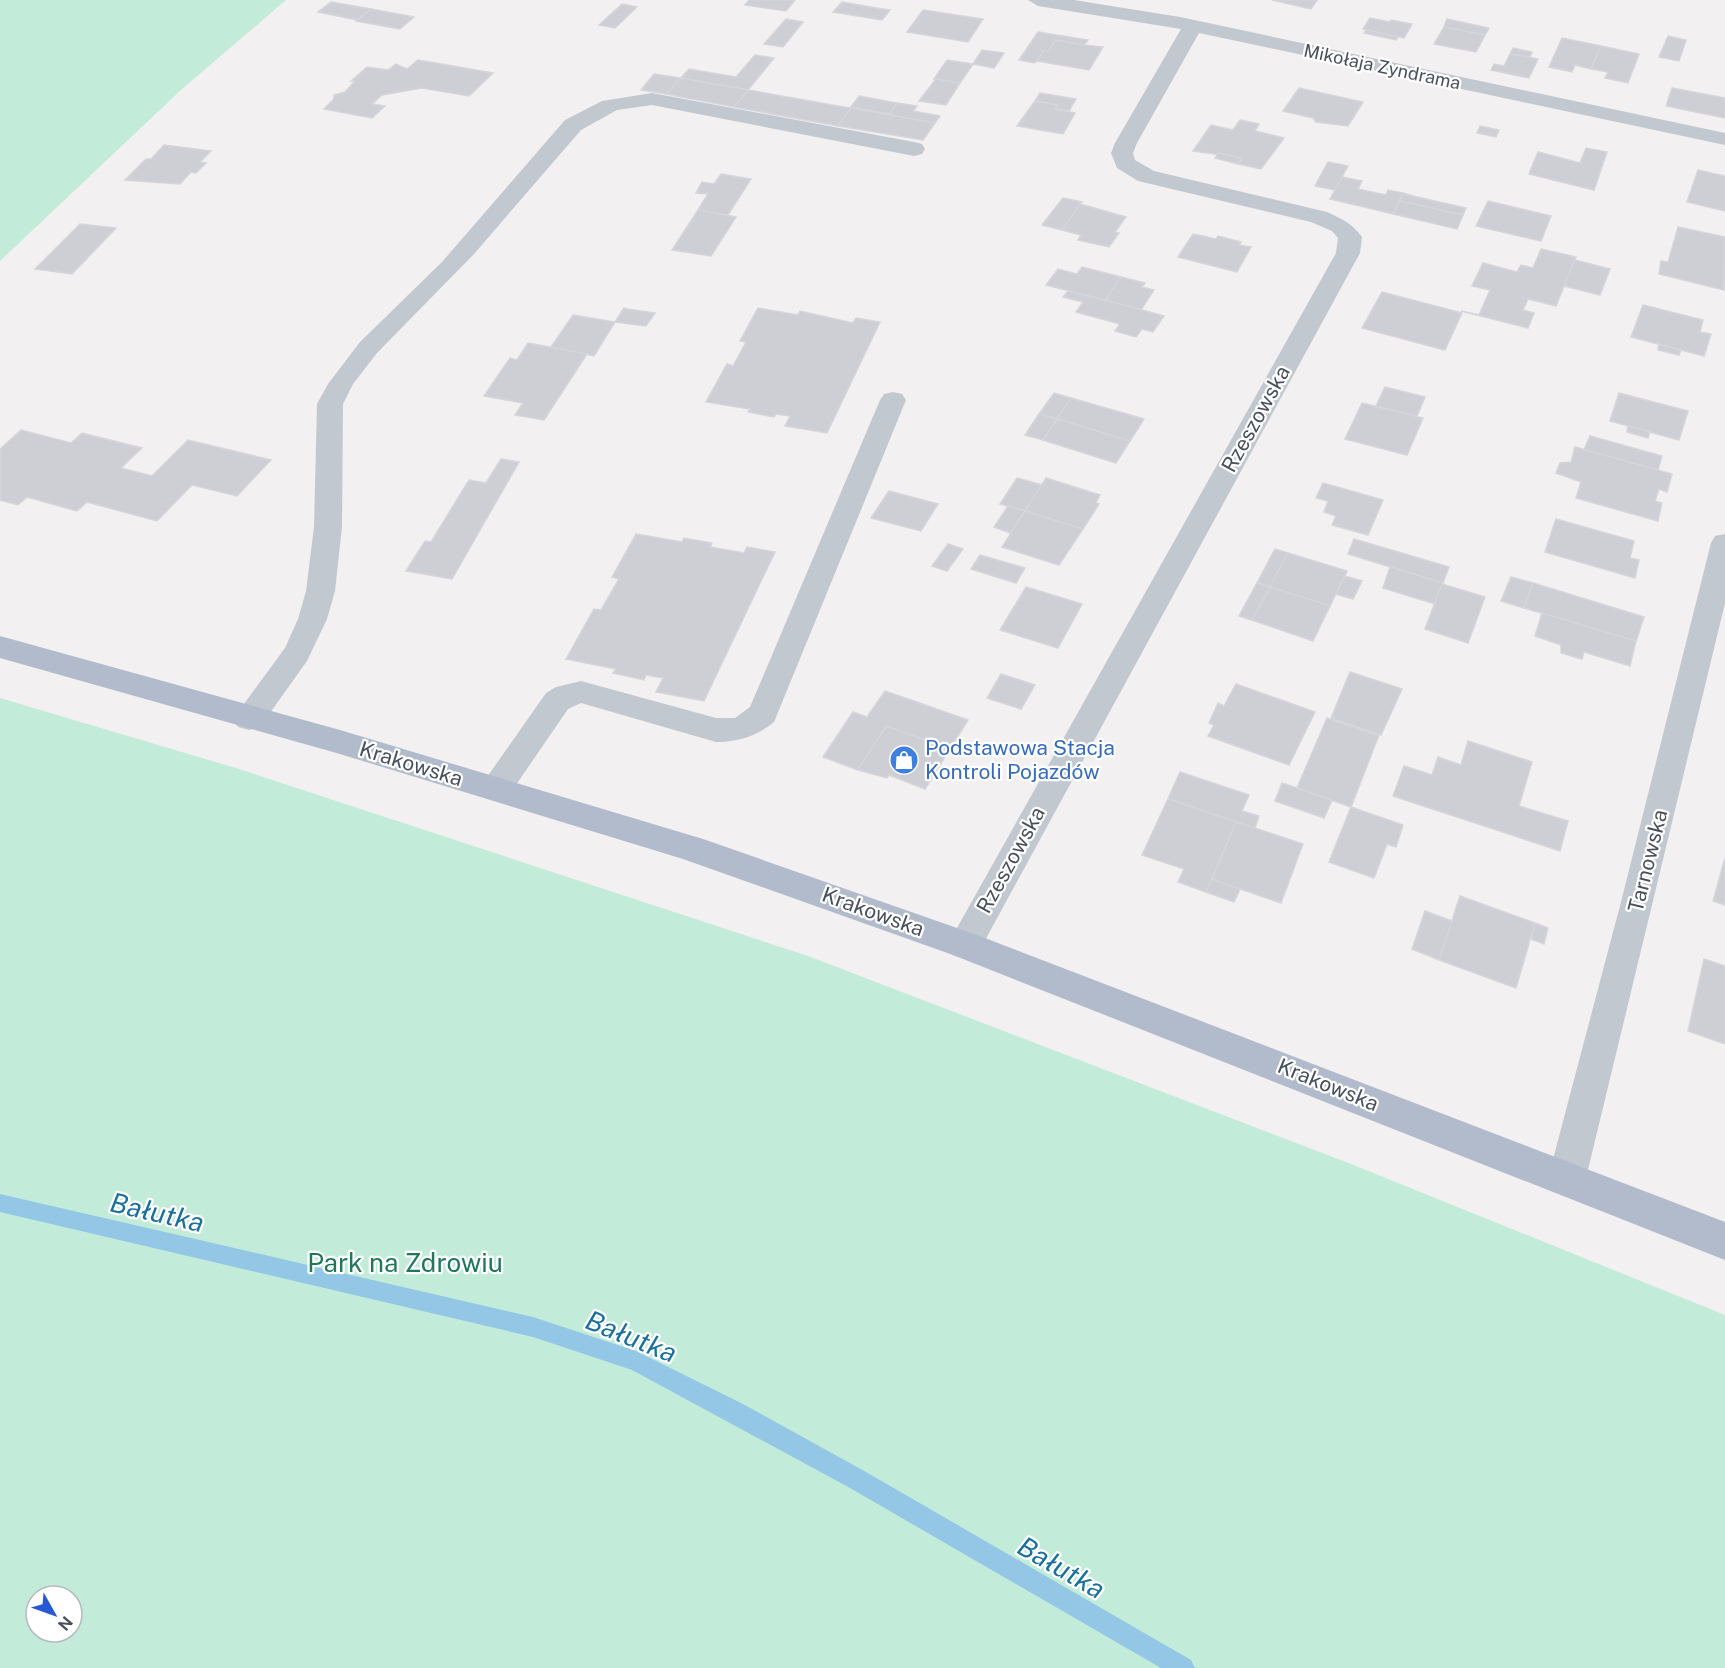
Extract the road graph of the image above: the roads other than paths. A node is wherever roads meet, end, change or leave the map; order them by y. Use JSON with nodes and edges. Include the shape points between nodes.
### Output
{"nodes":[{"id":1,"x":1038,"y":0,"type":"edge"},
{"id":2,"x":1186,"y":19,"type":"junction"},
{"id":3,"x":1725,"y":139,"type":"edge"},
{"id":4,"x":914,"y":149,"type":"dead end"},
{"id":5,"x":893,"y":400,"type":"dead end"},
{"id":6,"x":1725,"y":543,"type":"edge"},
{"id":7,"x":0,"y":647,"type":"edge"},
{"id":8,"x":249,"y":719,"type":"junction"},
{"id":9,"x":496,"y":789,"type":"junction"},
{"id":10,"x":965,"y":945,"type":"junction"},
{"id":11,"x":1567,"y":1178,"type":"junction"},
{"id":12,"x":1725,"y":1241,"type":"edge"}],
"edges":[{"from":1,"to":2,"type":"street","name":"Mikołaja Zyndrama"},
{"from":2,"to":3,"type":"street","name":"Mikołaja Zyndrama"},
{"from":2,"to":10,"type":"street","name":"Rzeszowska","via":[[1126,143],[1122,153],[1125,163],[1146,176],[1319,217],[1340,226],[1350,237],[1348,253]]},
{"from":4,"to":8,"type":"street","via":[[652,99],[608,105],[573,125],[451,266],[355,362],[337,389],[330,404],[324,562],[313,618],[295,656]]},
{"from":5,"to":9,"type":"street","via":[[763,714],[736,731],[716,730],[581,692],[567,694],[557,701]]},
{"from":6,"to":11,"type":"street","name":"Tarnowska"},
{"from":7,"to":8,"type":"main road","name":"Krakowska"},
{"from":8,"to":9,"type":"main road","name":"Krakowska"},
{"from":9,"to":10,"type":"main road","name":"Krakowska","via":[[691,848]]},
{"from":10,"to":11,"type":"main road","name":"Krakowska"},
{"from":11,"to":12,"type":"main road","name":"Krakowska"}]}
